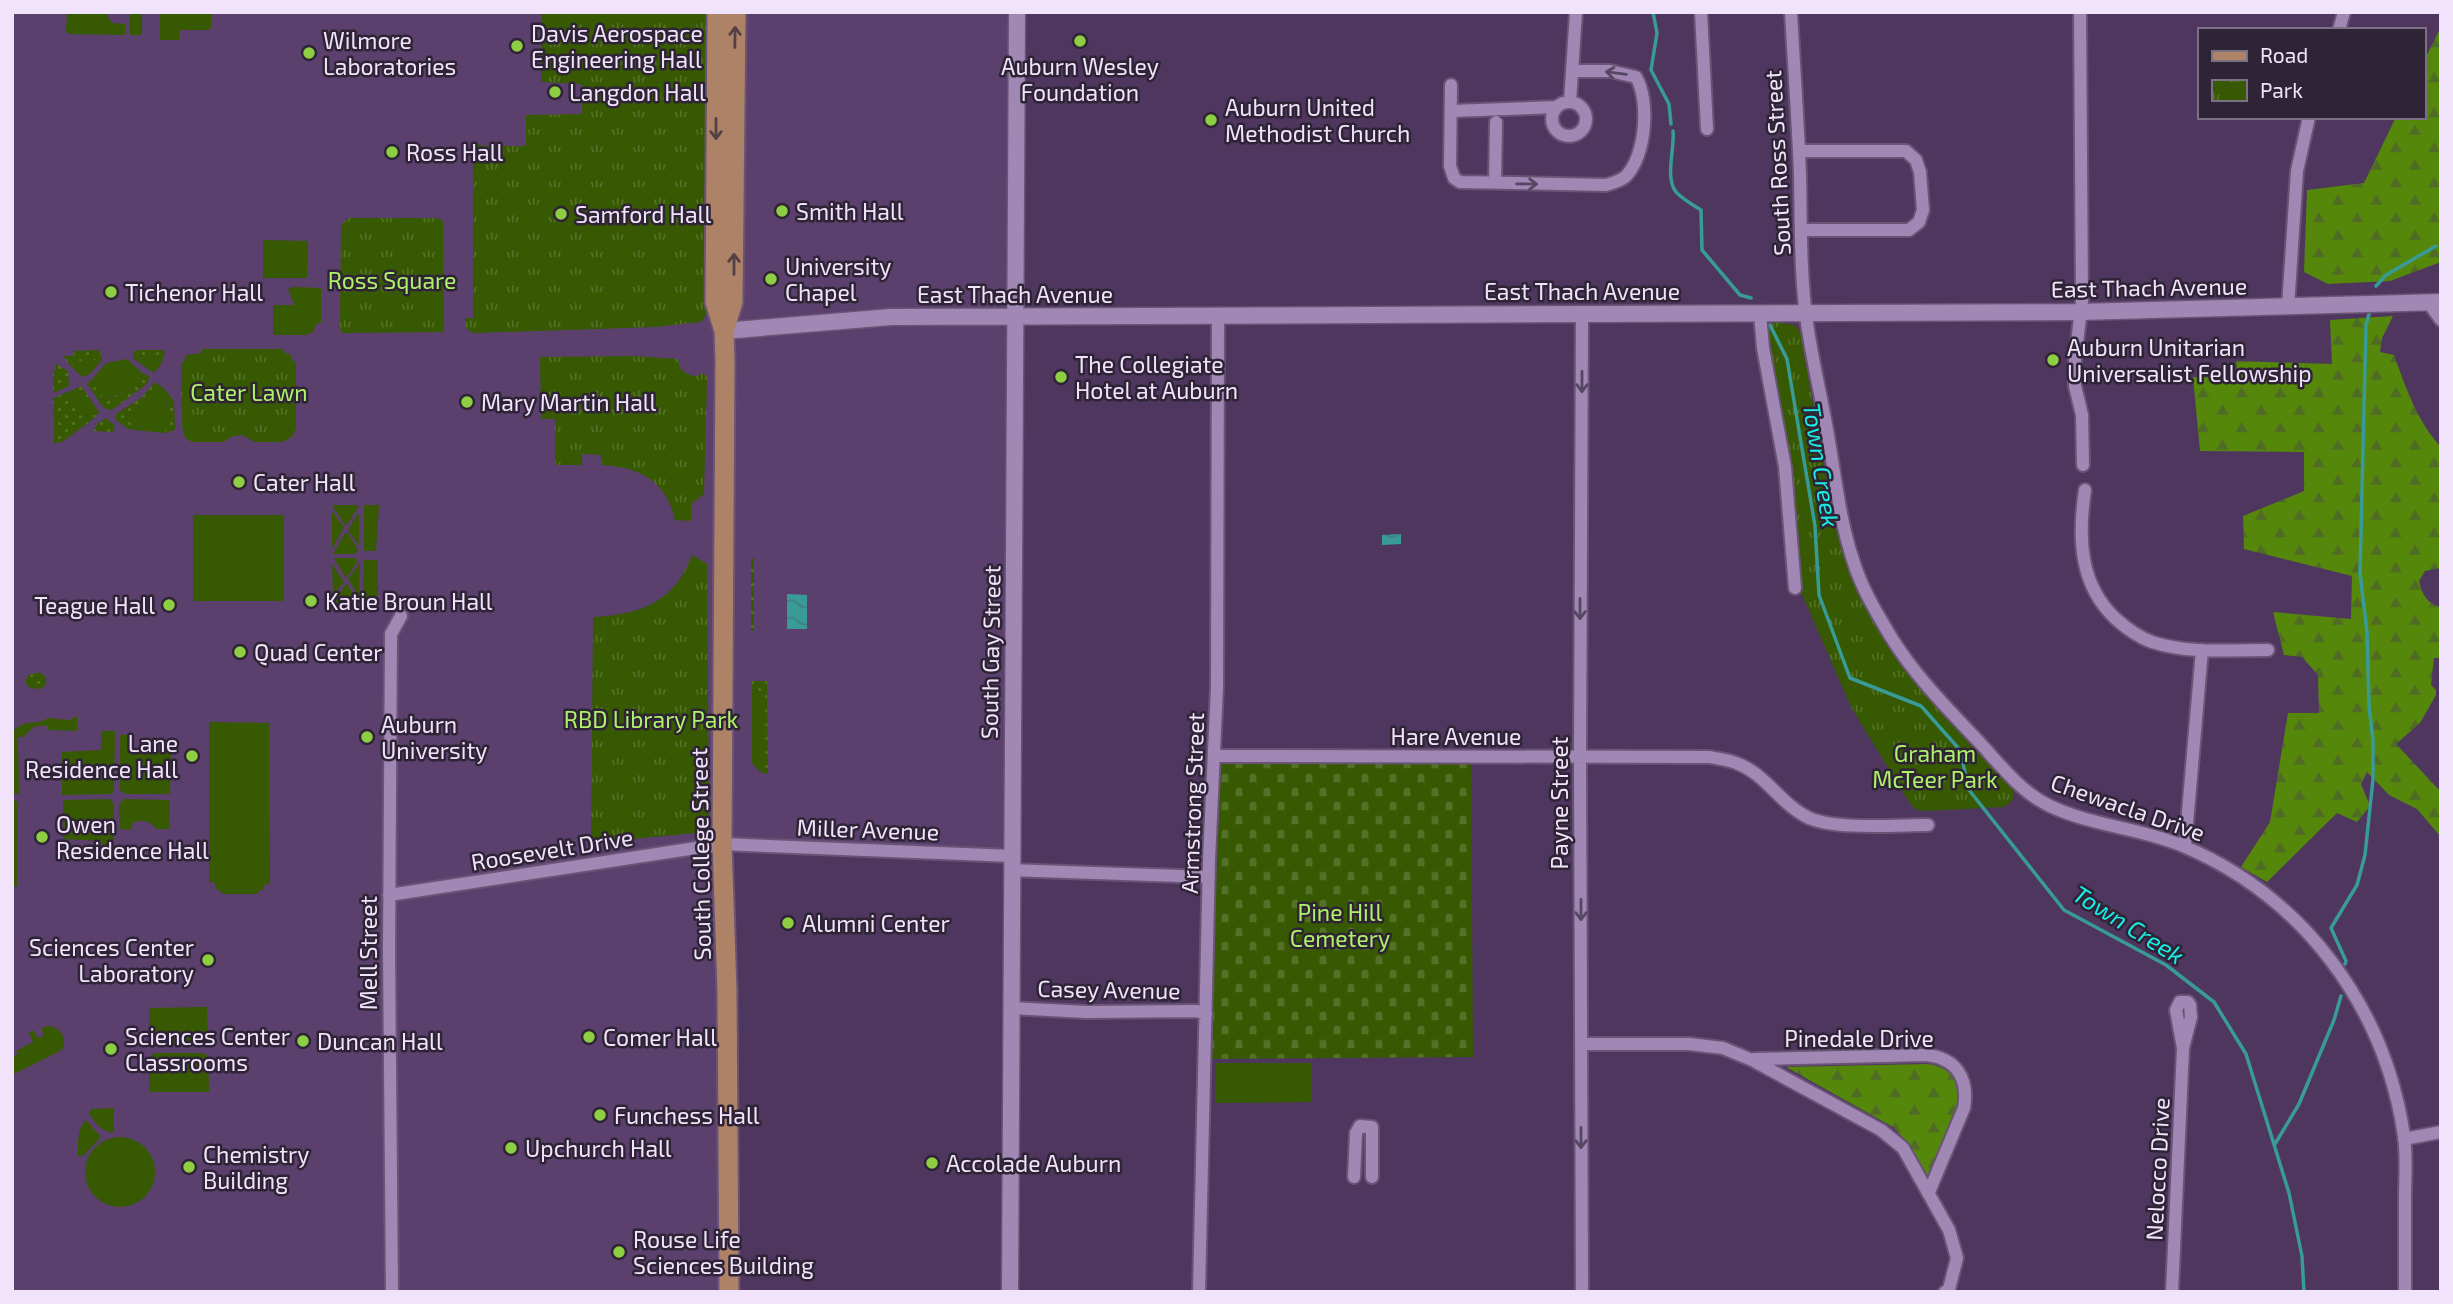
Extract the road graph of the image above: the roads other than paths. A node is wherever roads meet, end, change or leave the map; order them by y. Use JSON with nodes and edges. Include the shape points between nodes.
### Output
{"nodes":[{"id":1,"x":717,"y":12,"type":"edge"},
{"id":2,"x":736,"y":12,"type":"edge"},
{"id":3,"x":1017,"y":12,"type":"edge"},
{"id":4,"x":1576,"y":12,"type":"edge"},
{"id":5,"x":1701,"y":12,"type":"edge"},
{"id":6,"x":1791,"y":12,"type":"edge"},
{"id":7,"x":2080,"y":12,"type":"edge"},
{"id":8,"x":1572,"y":71,"type":"junction"},
{"id":9,"x":1451,"y":85,"type":"dead end"},
{"id":10,"x":1570,"y":102,"type":"junction"},
{"id":11,"x":1557,"y":107,"type":"junction"},
{"id":12,"x":1452,"y":111,"type":"junction"},
{"id":13,"x":2309,"y":119,"type":"edge"},
{"id":14,"x":1496,"y":122,"type":"dead end"},
{"id":15,"x":1707,"y":129,"type":"dead end"},
{"id":16,"x":1799,"y":151,"type":"junction"},
{"id":17,"x":1495,"y":183,"type":"junction"},
{"id":18,"x":1801,"y":230,"type":"junction"},
{"id":19,"x":2435,"y":302,"type":"edge"},
{"id":20,"x":2288,"y":307,"type":"junction"},
{"id":21,"x":2080,"y":312,"type":"junction"},
{"id":22,"x":1806,"y":313,"type":"junction"},
{"id":23,"x":1582,"y":314,"type":"junction"},
{"id":24,"x":1760,"y":314,"type":"junction"},
{"id":25,"x":1218,"y":316,"type":"junction"},
{"id":26,"x":1015,"y":317,"type":"junction"},
{"id":27,"x":2441,"y":320,"type":"edge"},
{"id":28,"x":724,"y":331,"type":"junction"},
{"id":29,"x":2083,"y":465,"type":"dead end"},
{"id":30,"x":2085,"y":490,"type":"dead end"},
{"id":31,"x":1795,"y":588,"type":"dead end"},
{"id":32,"x":401,"y":616,"type":"dead end"},
{"id":33,"x":2202,"y":650,"type":"junction"},
{"id":34,"x":2269,"y":650,"type":"dead end"},
{"id":35,"x":1215,"y":756,"type":"junction"},
{"id":36,"x":1580,"y":758,"type":"junction"},
{"id":37,"x":1928,"y":825,"type":"dead end"},
{"id":38,"x":722,"y":844,"type":"junction"},
{"id":39,"x":2185,"y":847,"type":"junction"},
{"id":40,"x":1012,"y":863,"type":"junction"},
{"id":41,"x":1209,"y":877,"type":"junction"},
{"id":42,"x":389,"y":895,"type":"junction"},
{"id":43,"x":1011,"y":1009,"type":"junction"},
{"id":44,"x":1206,"y":1014,"type":"junction"},
{"id":45,"x":1581,"y":1044,"type":"junction"},
{"id":46,"x":2183,"y":1048,"type":"dead end"},
{"id":47,"x":1752,"y":1059,"type":"junction"},
{"id":48,"x":2441,"y":1132,"type":"edge"},
{"id":49,"x":2404,"y":1139,"type":"junction"},
{"id":50,"x":1354,"y":1177,"type":"dead end"},
{"id":51,"x":1372,"y":1177,"type":"dead end"},
{"id":52,"x":1929,"y":1192,"type":"junction"},
{"id":53,"x":392,"y":1292,"type":"edge"},
{"id":54,"x":729,"y":1292,"type":"edge"},
{"id":55,"x":1010,"y":1292,"type":"edge"},
{"id":56,"x":1199,"y":1292,"type":"edge"},
{"id":57,"x":1582,"y":1292,"type":"edge"},
{"id":58,"x":1945,"y":1292,"type":"edge"},
{"id":59,"x":2172,"y":1292,"type":"edge"},
{"id":60,"x":2405,"y":1292,"type":"edge"}],
"edges":[{"from":1,"to":28,"type":"main road","name":"South College Street","one_way":true,"via":[[715,302]]},
{"from":28,"to":2,"type":"main road","name":"South College Street","one_way":true,"via":[[733,302]]},
{"from":3,"to":26,"type":"street","name":"South Gay Street"},
{"from":4,"to":8,"type":"street"},
{"from":5,"to":15,"type":"street"},
{"from":6,"to":16,"type":"street","name":"South Ross Street"},
{"from":7,"to":21,"type":"street"},
{"from":8,"to":10,"type":"street"},
{"from":17,"to":8,"type":"street","one_way":true,"via":[[1606,185],[1625,178],[1637,162],[1643,143],[1643,88],[1636,77]]},
{"from":9,"to":12,"type":"street"},
{"from":10,"to":11,"type":"street"},
{"from":10,"to":11,"type":"street","via":[[1580,106],[1585,115],[1577,134],[1557,131],[1552,121]]},
{"from":11,"to":12,"type":"street"},
{"from":12,"to":17,"type":"street","via":[[1450,166],[1454,178]]},
{"from":13,"to":20,"type":"street","via":[[2297,171]]},
{"from":14,"to":17,"type":"street"},
{"from":16,"to":18,"type":"street","name":"South Ross Street"},
{"from":16,"to":18,"type":"street","via":[[1906,151],[1920,172],[1923,210],[1919,222],[1909,230]]},
{"from":18,"to":22,"type":"street","name":"South Ross Street"},
{"from":19,"to":20,"type":"street","name":"East Thach Avenue"},
{"from":19,"to":27,"type":"street"},
{"from":20,"to":21,"type":"street","name":"East Thach Avenue"},
{"from":21,"to":22,"type":"street","name":"East Thach Avenue"},
{"from":21,"to":29,"type":"street","via":[[2075,386],[2082,415]]},
{"from":22,"to":24,"type":"street","name":"East Thach Avenue"},
{"from":22,"to":39,"type":"street","name":"Chewacla Drive","via":[[1853,560],[1893,640],[1926,684],[2006,771],[2048,806]]},
{"from":23,"to":24,"type":"street","name":"East Thach Avenue"},
{"from":23,"to":25,"type":"street","name":"East Thach Avenue"},
{"from":23,"to":36,"type":"street","name":"Payne Street","one_way":true},
{"from":24,"to":31,"type":"street","via":[[1785,467]]},
{"from":25,"to":26,"type":"street","name":"East Thach Avenue"},
{"from":25,"to":35,"type":"street","name":"Armstrong Street"},
{"from":26,"to":28,"type":"street","name":"East Thach Avenue","via":[[891,317]]},
{"from":26,"to":40,"type":"street","name":"South Gay Street"},
{"from":28,"to":38,"type":"main road","name":"South College Street"},
{"from":30,"to":33,"type":"street","via":[[2083,564],[2107,611],[2150,642]]},
{"from":32,"to":42,"type":"street","name":"Mell Street","via":[[391,634]]},
{"from":33,"to":34,"type":"street"},
{"from":33,"to":39,"type":"street"},
{"from":35,"to":36,"type":"street","name":"Hare Avenue"},
{"from":35,"to":41,"type":"street","name":"Armstrong Street"},
{"from":36,"to":37,"type":"street","name":"Hare Avenue","via":[[1710,757],[1748,769],[1810,818],[1835,824]]},
{"from":36,"to":45,"type":"street","name":"Payne Street","one_way":true},
{"from":38,"to":40,"type":"street","name":"Miller Avenue"},
{"from":38,"to":42,"type":"street","name":"Roosevelt Drive"},
{"from":38,"to":54,"type":"main road","name":"South College Street"},
{"from":39,"to":49,"type":"street","name":"Chewacla Drive","via":[[2252,883],[2309,933],[2335,963],[2380,1044]]},
{"from":40,"to":41,"type":"street","name":"Miller Avenue"},
{"from":40,"to":43,"type":"street","name":"South Gay Street"},
{"from":41,"to":44,"type":"street","name":"Armstrong Street"},
{"from":42,"to":53,"type":"street","name":"Mell Street"},
{"from":43,"to":44,"type":"street","name":"Casey Avenue"},
{"from":43,"to":55,"type":"street","name":"South Gay Street"},
{"from":44,"to":56,"type":"street","name":"Armstrong Street"},
{"from":45,"to":47,"type":"street","name":"Pinedale Drive","via":[[1699,1044]]},
{"from":45,"to":57,"type":"street","name":"Payne Street","one_way":true},
{"from":46,"to":59,"type":"street","name":"Nelocco Drive"},
{"from":47,"to":52,"type":"street","name":"Pinedale Drive","via":[[1893,1139]]},
{"from":47,"to":52,"type":"street","name":"Pinedale Drive","via":[[1926,1055],[1950,1062],[1959,1071],[1966,1095],[1964,1108]]},
{"from":48,"to":49,"type":"street"},
{"from":49,"to":60,"type":"street","name":"Chewacla Drive"},
{"from":50,"to":51,"type":"street","via":[[1356,1133],[1365,1125],[1372,1127]]},
{"from":52,"to":58,"type":"street","name":"Pinedale Drive","via":[[1949,1230],[1957,1258]]}]}
